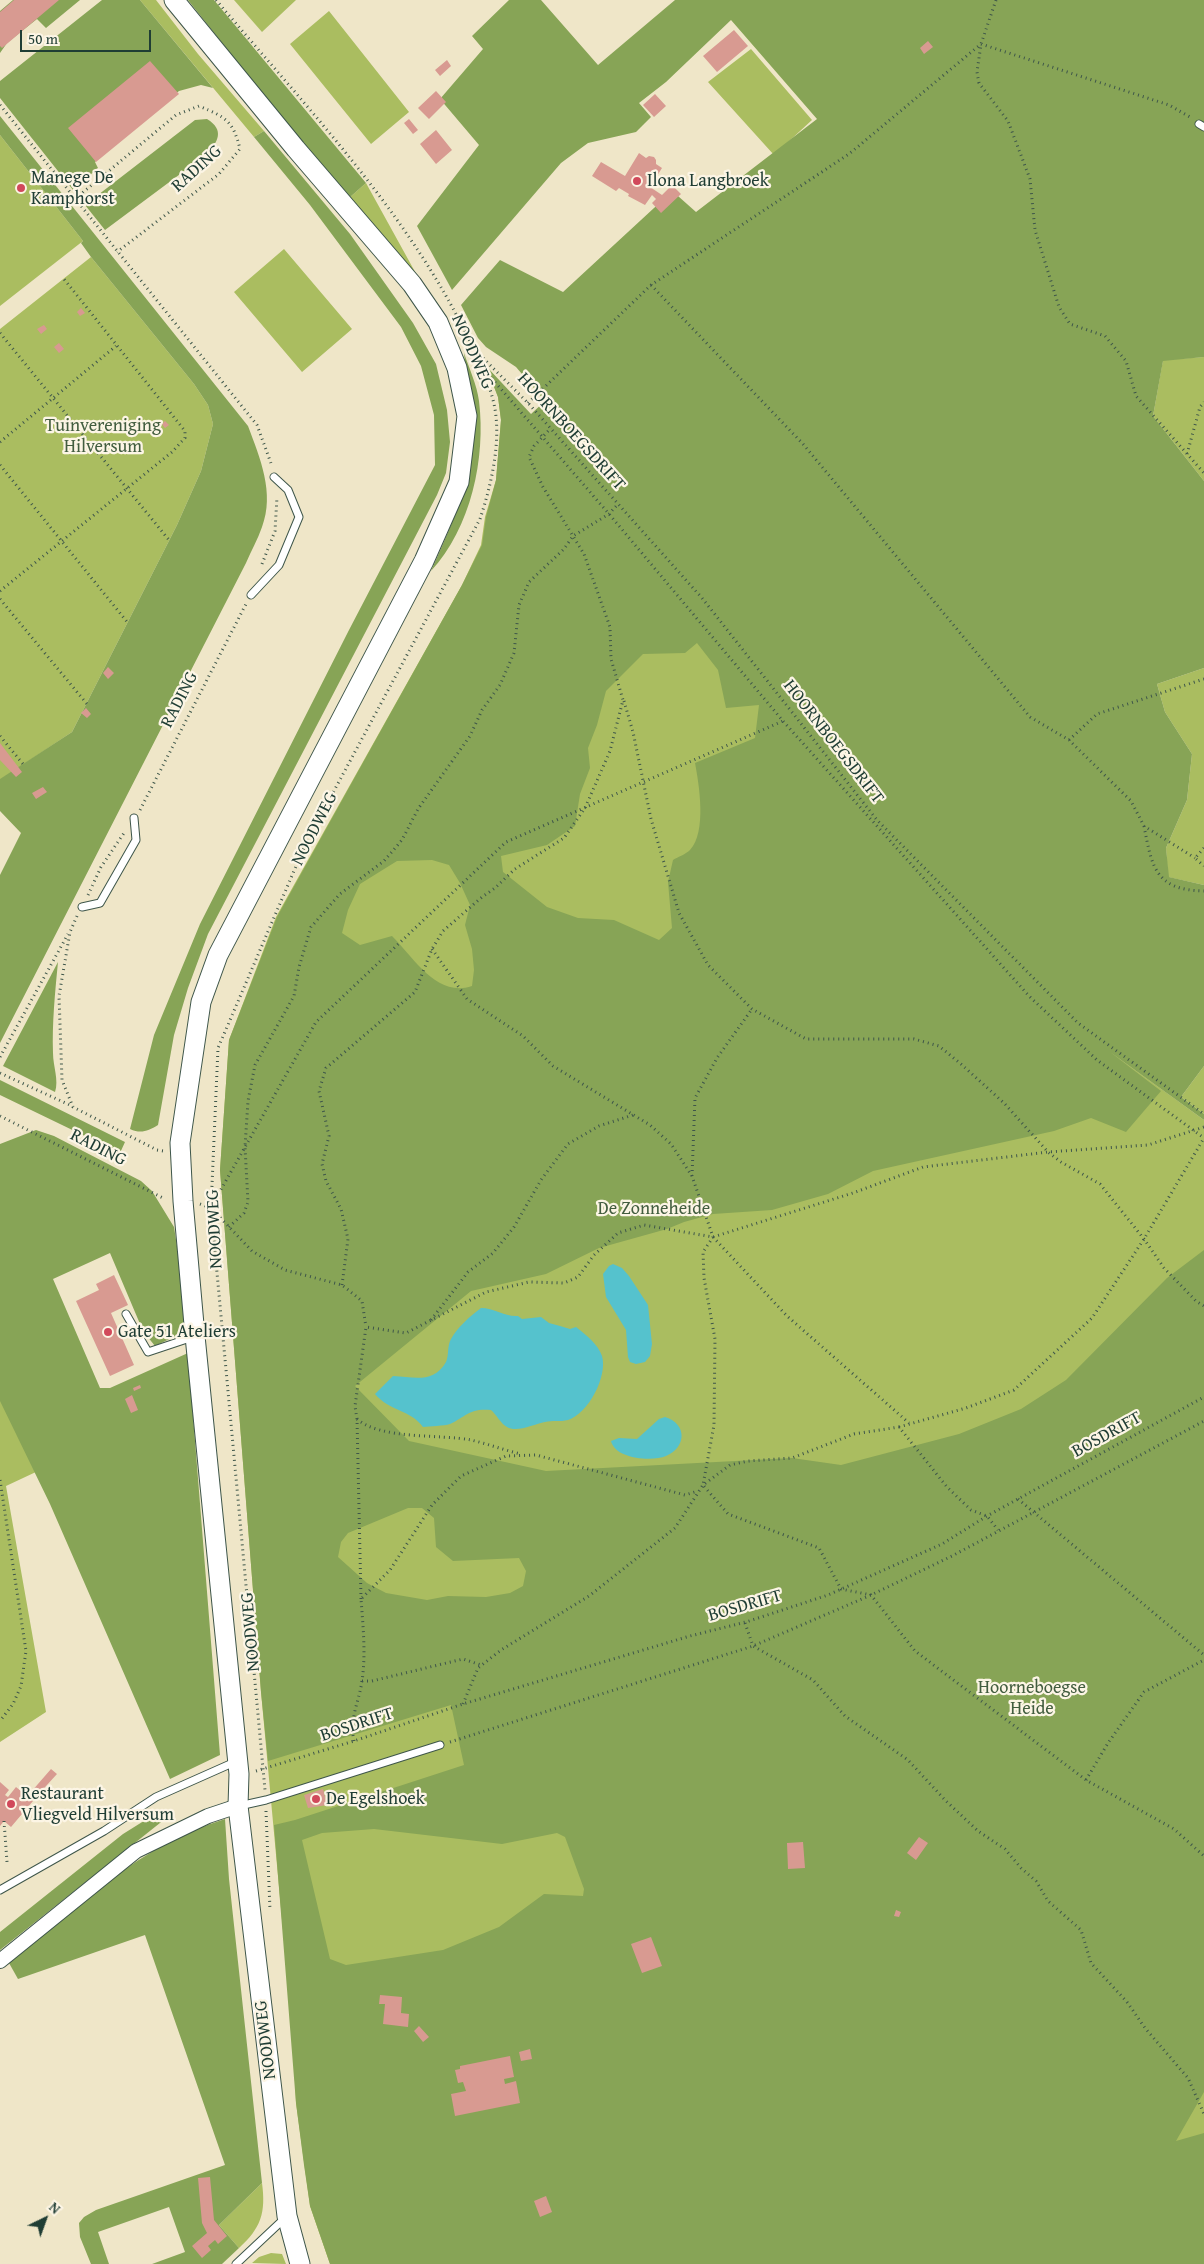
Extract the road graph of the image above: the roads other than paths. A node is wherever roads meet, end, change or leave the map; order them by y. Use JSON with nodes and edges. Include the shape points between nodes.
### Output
{"nodes":[{"id":1,"x":174,"y":0,"type":"edge"},
{"id":2,"x":274,"y":476,"type":"road end"},
{"id":3,"x":251,"y":595,"type":"road end"},
{"id":4,"x":134,"y":818,"type":"road end"},
{"id":5,"x":82,"y":907,"type":"road end"},
{"id":6,"x":126,"y":1314,"type":"dead end"},
{"id":7,"x":196,"y":1336,"type":"junction"},
{"id":8,"x":440,"y":1745,"type":"road end"},
{"id":9,"x":238,"y":1760,"type":"junction"},
{"id":10,"x":238,"y":1806,"type":"junction"},
{"id":11,"x":0,"y":1890,"type":"edge"},
{"id":12,"x":0,"y":1961,"type":"edge"},
{"id":13,"x":287,"y":2216,"type":"junction"},
{"id":14,"x":236,"y":2264,"type":"edge"},
{"id":15,"x":300,"y":2264,"type":"edge"}],
"edges":[{"from":1,"to":7,"type":"main road","name":"NOODWEG","via":[[417,292],[438,322],[457,368],[467,416],[459,482],[424,561],[218,955],[200,1002],[180,1143]]},
{"from":2,"to":3,"type":"lane","via":[[288,490],[299,517],[278,565]]},
{"from":4,"to":5,"type":"lane","via":[[136,840],[100,903]]},
{"from":6,"to":7,"type":"lane","via":[[148,1352]]},
{"from":7,"to":9,"type":"main road","name":"NOODWEG"},
{"from":8,"to":10,"type":"lane"},
{"from":9,"to":10,"type":"main road","name":"NOODWEG"},
{"from":9,"to":11,"type":"lane","via":[[156,1797],[104,1831]]},
{"from":10,"to":12,"type":"street","via":[[208,1816],[136,1851]]},
{"from":10,"to":13,"type":"main road","name":"NOODWEG"},
{"from":13,"to":14,"type":"lane"},
{"from":13,"to":15,"type":"main road","name":"NOODWEG"}]}
